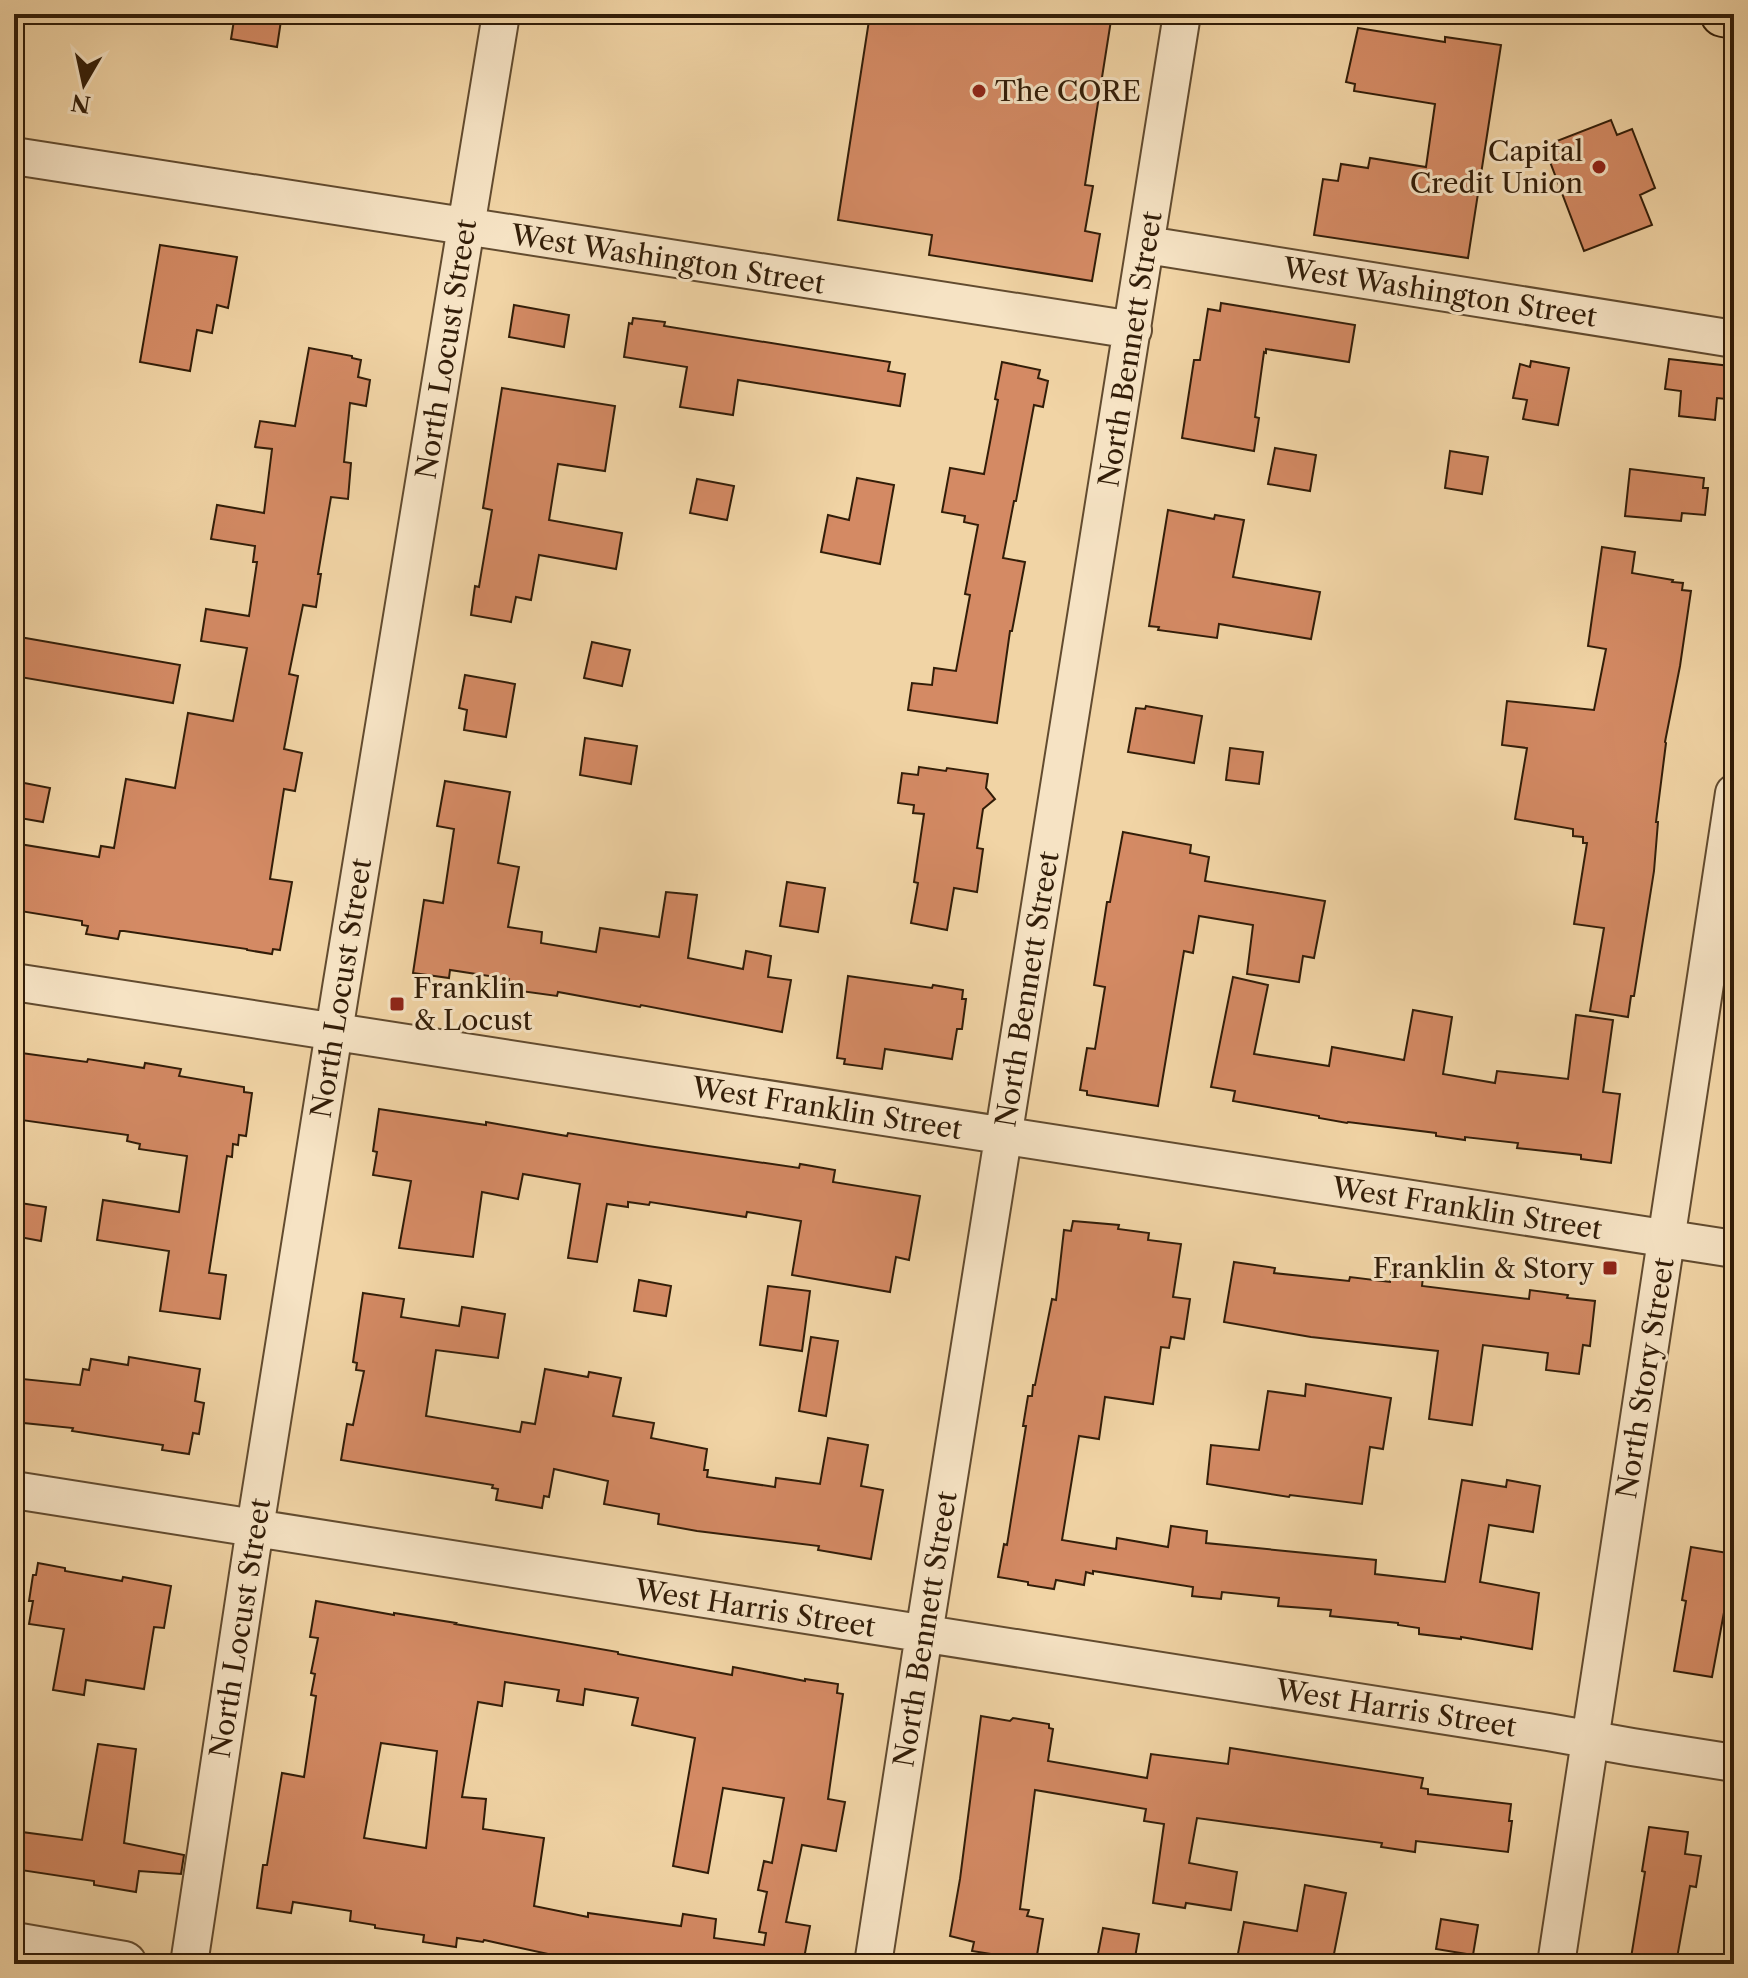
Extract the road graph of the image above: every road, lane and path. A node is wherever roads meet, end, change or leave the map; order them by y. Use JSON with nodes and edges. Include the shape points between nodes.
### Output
{"nodes":[{"id":1,"x":501,"y":14,"type":"edge"},
{"id":2,"x":1182,"y":14,"type":"edge"},
{"id":3,"x":1723,"y":14,"type":"edge"},
{"id":4,"x":1734,"y":16,"type":"edge"},
{"id":5,"x":14,"y":156,"type":"edge"},
{"id":6,"x":466,"y":227,"type":"junction"},
{"id":7,"x":1147,"y":245,"type":"junction"},
{"id":8,"x":1133,"y":330,"type":"junction"},
{"id":9,"x":1734,"y":339,"type":"edge"},
{"id":10,"x":1734,"y":793,"type":"edge"},
{"id":11,"x":14,"y":982,"type":"edge"},
{"id":12,"x":334,"y":1031,"type":"junction"},
{"id":13,"x":1003,"y":1136,"type":"junction"},
{"id":14,"x":1666,"y":1238,"type":"junction"},
{"id":15,"x":1734,"y":1249,"type":"edge"},
{"id":16,"x":14,"y":1490,"type":"edge"},
{"id":17,"x":255,"y":1528,"type":"junction"},
{"id":18,"x":924,"y":1634,"type":"junction"},
{"id":19,"x":1590,"y":1740,"type":"junction"},
{"id":20,"x":1734,"y":1763,"type":"edge"},
{"id":21,"x":14,"y":1945,"type":"edge"},
{"id":22,"x":124,"y":1964,"type":"edge"},
{"id":23,"x":189,"y":1964,"type":"edge"},
{"id":24,"x":873,"y":1964,"type":"edge"},
{"id":25,"x":1556,"y":1964,"type":"edge"}],
"edges":[{"from":1,"to":6,"type":"street","name":"North Locust Street"},
{"from":2,"to":7,"type":"street","name":"North Bennett Street"},
{"from":3,"to":4,"type":"main road"},
{"from":5,"to":6,"type":"street","name":"West Washington Street"},
{"from":6,"to":8,"type":"street","name":"West Washington Street"},
{"from":6,"to":12,"type":"street","name":"North Locust Street"},
{"from":7,"to":8,"type":"street","name":"North Bennett Street"},
{"from":7,"to":9,"type":"street","name":"West Washington Street"},
{"from":8,"to":13,"type":"street","name":"North Bennett Street"},
{"from":10,"to":14,"type":"street","name":"North Story Street"},
{"from":11,"to":12,"type":"street","name":"West Franklin Street"},
{"from":12,"to":13,"type":"street","name":"West Franklin Street"},
{"from":12,"to":17,"type":"street","name":"North Locust Street"},
{"from":13,"to":14,"type":"street","name":"West Franklin Street"},
{"from":13,"to":18,"type":"street","name":"North Bennett Street"},
{"from":14,"to":15,"type":"street","name":"West Franklin Street"},
{"from":14,"to":19,"type":"street","name":"North Story Street"},
{"from":16,"to":17,"type":"street","name":"West Harris Street"},
{"from":17,"to":18,"type":"street","name":"West Harris Street"},
{"from":17,"to":23,"type":"street","name":"North Locust Street"},
{"from":18,"to":19,"type":"street","name":"West Harris Street"},
{"from":18,"to":24,"type":"street","name":"North Bennett Street"},
{"from":19,"to":20,"type":"street","name":"West Harris Street"},
{"from":19,"to":25,"type":"street","name":"North Story Street"},
{"from":21,"to":22,"type":"street"}]}
